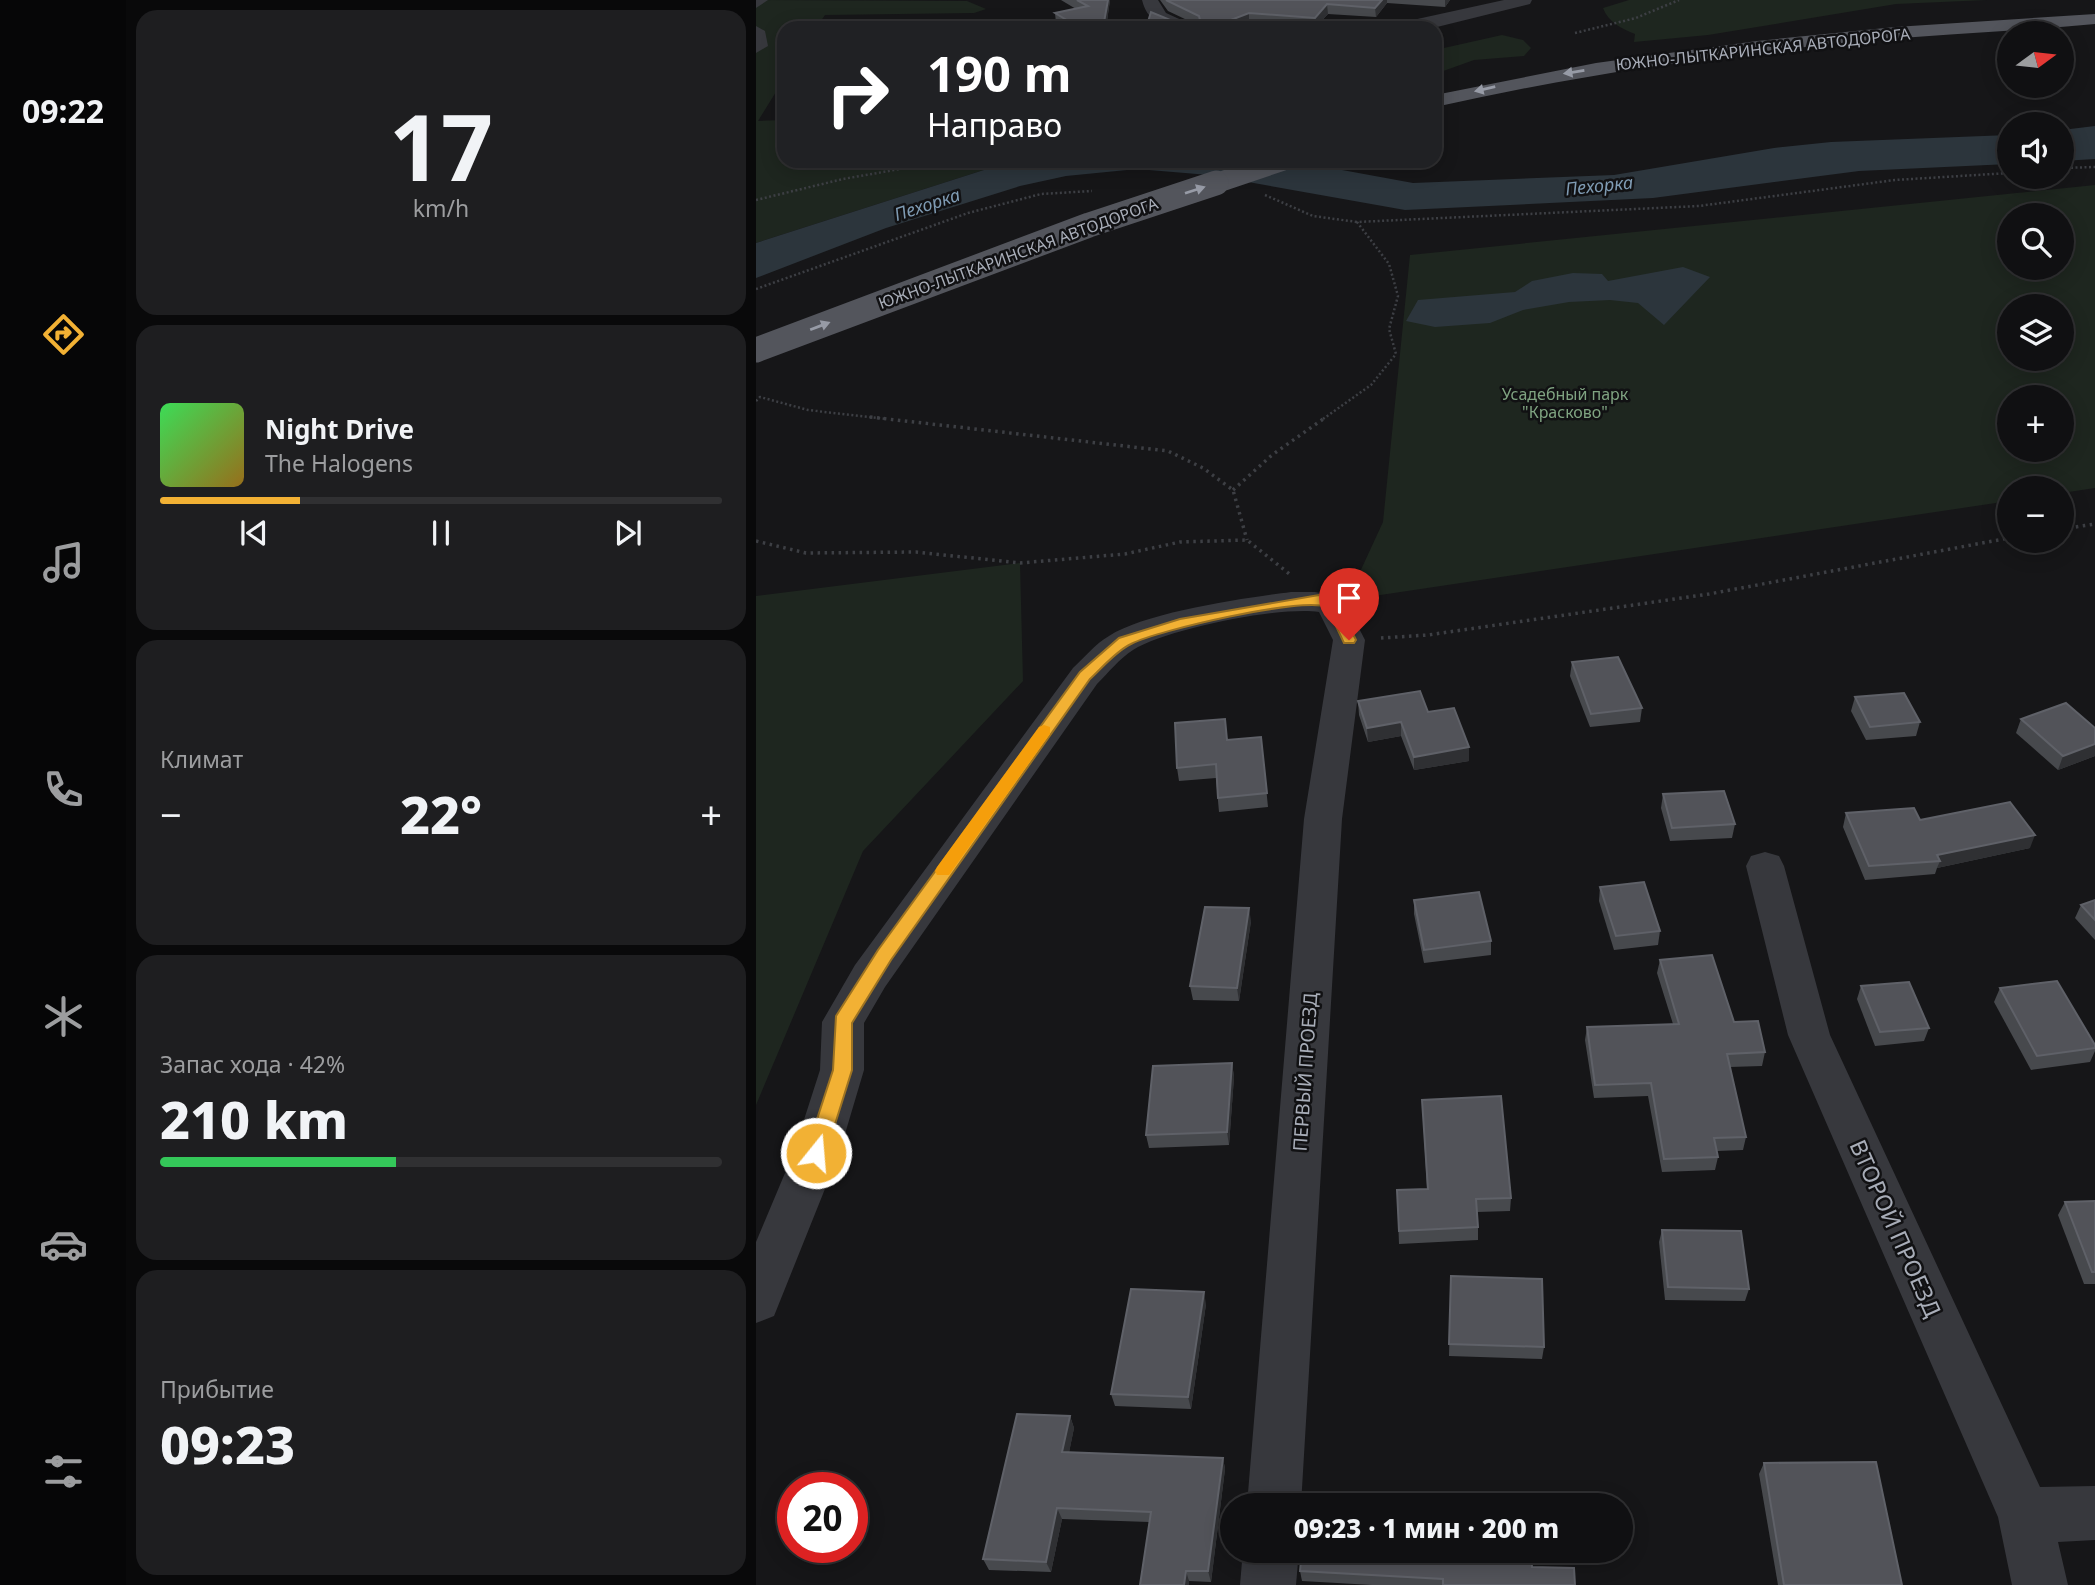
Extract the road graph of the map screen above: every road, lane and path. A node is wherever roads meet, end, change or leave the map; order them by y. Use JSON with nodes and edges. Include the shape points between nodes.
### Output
{"nodes":[{"id":1,"x":1150,"y":0,"type":"edge"},
{"id":2,"x":1524,"y":0,"type":"edge"},
{"id":3,"x":1679,"y":0,"type":"edge"},
{"id":4,"x":2095,"y":18,"type":"edge"},
{"id":5,"x":1166,"y":21,"type":"edge"},
{"id":6,"x":1441,"y":21,"type":"edge"},
{"id":7,"x":2074,"y":26,"type":"edge"},
{"id":8,"x":756,"y":31,"type":"edge"},
{"id":9,"x":1997,"y":31,"type":"edge"},
{"id":10,"x":2074,"y":31,"type":"edge"},
{"id":11,"x":1575,"y":33,"type":"dead end"},
{"id":12,"x":2095,"y":34,"type":"edge"},
{"id":13,"x":1997,"y":39,"type":"edge"},
{"id":14,"x":756,"y":48,"type":"edge"},
{"id":15,"x":1442,"y":99,"type":"edge"},
{"id":16,"x":1442,"y":118,"type":"edge"},
{"id":17,"x":2095,"y":167,"type":"edge"},
{"id":18,"x":906,"y":168,"type":"edge"},
{"id":19,"x":1188,"y":168,"type":"edge"},
{"id":20,"x":1261,"y":168,"type":"edge"},
{"id":21,"x":2074,"y":168,"type":"edge"},
{"id":22,"x":1997,"y":174,"type":"edge"},
{"id":23,"x":756,"y":200,"type":"edge"},
{"id":24,"x":1071,"y":206,"type":"dead end"},
{"id":25,"x":756,"y":350,"type":"edge"},
{"id":26,"x":756,"y":401,"type":"edge"},
{"id":27,"x":1233,"y":490,"type":"junction"},
{"id":28,"x":2095,"y":524,"type":"edge"},
{"id":29,"x":2074,"y":527,"type":"edge"},
{"id":30,"x":1247,"y":540,"type":"junction"},
{"id":31,"x":1997,"y":540,"type":"edge"},
{"id":32,"x":756,"y":541,"type":"edge"},
{"id":33,"x":1319,"y":599,"type":"junction"},
{"id":34,"x":1349,"y":640,"type":"junction"},
{"id":35,"x":1765,"y":866,"type":"dead end"},
{"id":36,"x":756,"y":1300,"type":"edge"},
{"id":37,"x":1275,"y":1493,"type":"edge"},
{"id":38,"x":2095,"y":1513,"type":"edge"},
{"id":39,"x":2025,"y":1515,"type":"junction"},
{"id":40,"x":1270,"y":1563,"type":"edge"},
{"id":41,"x":1268,"y":1585,"type":"edge"},
{"id":42,"x":2040,"y":1585,"type":"edge"}],
"edges":[{"from":1,"to":5,"type":"street","via":[[1151,8]]},
{"from":2,"to":6,"type":"street"},
{"from":3,"to":11,"type":"path","via":[[1636,18]]},
{"from":4,"to":7,"type":"main road","name":"ЮЖНО-ЛЫТКАРИНСКАЯ АВТОДОРОГА"},
{"from":8,"to":14,"type":"street"},
{"from":9,"to":15,"type":"main road","name":"ЮЖНО-ЛЫТКАРИНСКАЯ АВТОДОРОГА","one_way":true,"via":[[1868,34],[1671,56],[1536,78]]},
{"from":10,"to":12,"type":"main road"},
{"from":13,"to":16,"type":"main road","name":"ЮЖНО-ЛЫТКАРИНСКАЯ АВТОДОРОГА","via":[[1885,45],[1696,69],[1559,91]]},
{"from":17,"to":21,"type":"path"},
{"from":18,"to":23,"type":"path"},
{"from":19,"to":24,"type":"main road","name":"ЮЖНО-ЛЫТКАРИНСКАЯ АВТОДОРОГА"},
{"from":25,"to":20,"type":"main road","name":"ЮЖНО-ЛЫТКАРИНСКАЯ АВТОДОРОГА","one_way":true,"bridge":true,"via":[[1089,225]]},
{"from":22,"to":27,"type":"path","via":[[1895,180],[1699,206],[1357,222],[1389,264],[1398,296],[1389,329],[1396,354],[1371,385],[1272,455]]},
{"from":26,"to":27,"type":"path","via":[[760,397],[808,410],[1168,451]]},
{"from":27,"to":30,"type":"path"},
{"from":28,"to":29,"type":"path"},
{"from":30,"to":32,"type":"path","via":[[1180,542],[1125,554],[1020,562],[916,552],[806,553]]},
{"from":30,"to":33,"type":"path"},
{"from":31,"to":34,"type":"path","via":[[1709,594],[1428,635]]},
{"from":33,"to":34,"type":"street","via":[[1332,604]]},
{"from":33,"to":36,"type":"street","via":[[1180,623],[1124,641],[1085,676],[885,954],[843,1022],[842,1070],[831,1106]]},
{"from":34,"to":37,"type":"street","name":"ПЕРВЫЙ ПРОЕЗД","via":[[1323,819]]},
{"from":35,"to":39,"type":"street","name":"ВТОРОЙ ПРОЕЗД","via":[[1809,1035]]},
{"from":38,"to":39,"type":"street"},
{"from":39,"to":42,"type":"street","name":"ВТОРОЙ ПРОЕЗД"},
{"from":40,"to":41,"type":"street"}]}
